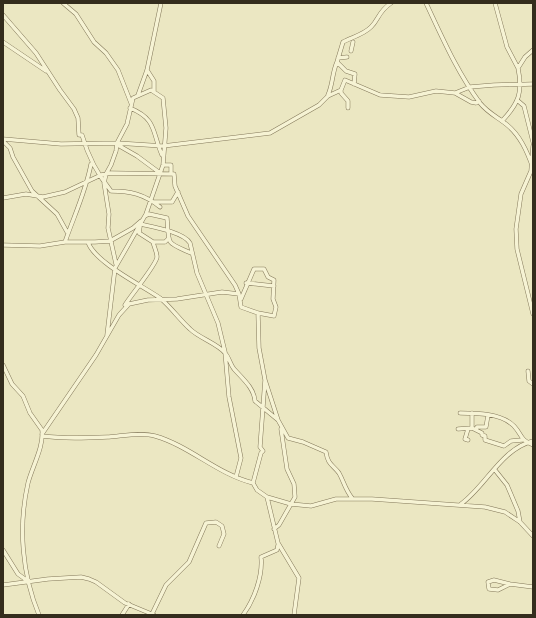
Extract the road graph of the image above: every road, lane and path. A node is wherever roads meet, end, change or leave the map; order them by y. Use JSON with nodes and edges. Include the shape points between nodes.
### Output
{"nodes":[{"id":1,"x":63,"y":3,"type":"edge"},
{"id":2,"x":162,"y":3,"type":"edge"},
{"id":3,"x":391,"y":3,"type":"edge"},
{"id":4,"x":427,"y":3,"type":"edge"},
{"id":5,"x":495,"y":3,"type":"edge"},
{"id":6,"x":3,"y":16,"type":"edge"},
{"id":7,"x":355,"y":37,"type":"junction"},
{"id":8,"x":3,"y":42,"type":"edge"},
{"id":9,"x":350,"y":42,"type":"junction"},
{"id":10,"x":533,"y":50,"type":"edge"},
{"id":11,"x":351,"y":51,"type":"dead end"},
{"id":12,"x":347,"y":57,"type":"dead end"},
{"id":13,"x":338,"y":58,"type":"junction"},
{"id":14,"x":518,"y":68,"type":"junction"},
{"id":15,"x":147,"y":70,"type":"junction"},
{"id":16,"x":47,"y":72,"type":"junction"},
{"id":17,"x":354,"y":84,"type":"junction"},
{"id":18,"x":533,"y":84,"type":"edge"},
{"id":19,"x":332,"y":86,"type":"junction"},
{"id":20,"x":522,"y":86,"type":"junction"},
{"id":21,"x":470,"y":87,"type":"junction"},
{"id":22,"x":154,"y":91,"type":"junction"},
{"id":23,"x":340,"y":92,"type":"junction"},
{"id":24,"x":455,"y":93,"type":"junction"},
{"id":25,"x":136,"y":96,"type":"junction"},
{"id":26,"x":328,"y":96,"type":"junction"},
{"id":27,"x":517,"y":100,"type":"junction"},
{"id":28,"x":479,"y":101,"type":"junction"},
{"id":29,"x":131,"y":103,"type":"junction"},
{"id":30,"x":130,"y":108,"type":"junction"},
{"id":31,"x":348,"y":108,"type":"dead end"},
{"id":32,"x":502,"y":121,"type":"junction"},
{"id":33,"x":3,"y":140,"type":"edge"},
{"id":34,"x":533,"y":142,"type":"edge"},
{"id":35,"x":116,"y":143,"type":"junction"},
{"id":36,"x":84,"y":144,"type":"junction"},
{"id":37,"x":158,"y":146,"type":"junction"},
{"id":38,"x":163,"y":146,"type":"junction"},
{"id":39,"x":533,"y":146,"type":"edge"},
{"id":40,"x":163,"y":157,"type":"junction"},
{"id":41,"x":91,"y":164,"type":"junction"},
{"id":42,"x":163,"y":165,"type":"junction"},
{"id":43,"x":532,"y":166,"type":"edge"},
{"id":44,"x":160,"y":173,"type":"junction"},
{"id":45,"x":106,"y":174,"type":"junction"},
{"id":46,"x":171,"y":174,"type":"junction"},
{"id":47,"x":101,"y":175,"type":"junction"},
{"id":48,"x":87,"y":182,"type":"junction"},
{"id":49,"x":104,"y":183,"type":"junction"},
{"id":50,"x":178,"y":192,"type":"junction"},
{"id":51,"x":36,"y":195,"type":"junction"},
{"id":52,"x":3,"y":198,"type":"edge"},
{"id":53,"x":152,"y":201,"type":"junction"},
{"id":54,"x":160,"y":202,"type":"junction"},
{"id":55,"x":160,"y":207,"type":"junction"},
{"id":56,"x":157,"y":216,"type":"junction"},
{"id":57,"x":140,"y":224,"type":"junction"},
{"id":58,"x":168,"y":231,"type":"junction"},
{"id":59,"x":67,"y":232,"type":"junction"},
{"id":60,"x":169,"y":238,"type":"junction"},
{"id":61,"x":110,"y":241,"type":"junction"},
{"id":62,"x":65,"y":242,"type":"junction"},
{"id":63,"x":88,"y":242,"type":"junction"},
{"id":64,"x":154,"y":242,"type":"junction"},
{"id":65,"x":3,"y":245,"type":"edge"},
{"id":66,"x":191,"y":253,"type":"junction"},
{"id":67,"x":116,"y":266,"type":"junction"},
{"id":68,"x":246,"y":283,"type":"junction"},
{"id":69,"x":137,"y":286,"type":"junction"},
{"id":70,"x":274,"y":286,"type":"junction"},
{"id":71,"x":239,"y":294,"type":"junction"},
{"id":72,"x":206,"y":295,"type":"junction"},
{"id":73,"x":160,"y":299,"type":"junction"},
{"id":74,"x":240,"y":300,"type":"junction"},
{"id":75,"x":124,"y":308,"type":"junction"},
{"id":76,"x":258,"y":313,"type":"junction"},
{"id":77,"x":533,"y":314,"type":"edge"},
{"id":78,"x":107,"y":335,"type":"junction"},
{"id":79,"x":225,"y":352,"type":"junction"},
{"id":80,"x":3,"y":365,"type":"edge"},
{"id":81,"x":528,"y":371,"type":"dead end"},
{"id":82,"x":265,"y":380,"type":"junction"},
{"id":83,"x":533,"y":384,"type":"edge"},
{"id":84,"x":262,"y":408,"type":"junction"},
{"id":85,"x":460,"y":412,"type":"dead end"},
{"id":86,"x":472,"y":413,"type":"junction"},
{"id":87,"x":488,"y":414,"type":"junction"},
{"id":88,"x":278,"y":420,"type":"junction"},
{"id":89,"x":281,"y":428,"type":"junction"},
{"id":90,"x":458,"y":429,"type":"dead end"},
{"id":91,"x":472,"y":429,"type":"junction"},
{"id":92,"x":42,"y":435,"type":"junction"},
{"id":93,"x":468,"y":440,"type":"dead end"},
{"id":94,"x":522,"y":440,"type":"junction"},
{"id":95,"x":533,"y":441,"type":"edge"},
{"id":96,"x":527,"y":443,"type":"junction"},
{"id":97,"x":533,"y":445,"type":"edge"},
{"id":98,"x":494,"y":470,"type":"junction"},
{"id":99,"x":236,"y":477,"type":"junction"},
{"id":100,"x":253,"y":483,"type":"junction"},
{"id":101,"x":267,"y":497,"type":"junction"},
{"id":102,"x":352,"y":498,"type":"junction"},
{"id":103,"x":291,"y":504,"type":"junction"},
{"id":104,"x":461,"y":504,"type":"junction"},
{"id":105,"x":520,"y":522,"type":"junction"},
{"id":106,"x":274,"y":529,"type":"junction"},
{"id":107,"x":533,"y":536,"type":"edge"},
{"id":108,"x":278,"y":543,"type":"junction"},
{"id":109,"x":220,"y":546,"type":"dead end"},
{"id":110,"x":3,"y":550,"type":"edge"},
{"id":111,"x":29,"y":582,"type":"junction"},
{"id":112,"x":510,"y":584,"type":"junction"},
{"id":113,"x":3,"y":585,"type":"edge"},
{"id":114,"x":533,"y":585,"type":"edge"},
{"id":115,"x":129,"y":604,"type":"junction"},
{"id":116,"x":153,"y":614,"type":"edge"},
{"id":117,"x":39,"y":615,"type":"edge"},
{"id":118,"x":122,"y":615,"type":"edge"},
{"id":119,"x":244,"y":615,"type":"edge"},
{"id":120,"x":294,"y":615,"type":"edge"}],
"edges":[{"from":1,"to":29,"type":"street","via":[[76,14],[94,42],[112,60]]},
{"from":2,"to":15,"type":"street"},
{"from":3,"to":7,"type":"street","via":[[380,11],[371,27]]},
{"from":4,"to":21,"type":"street","via":[[452,59]]},
{"from":5,"to":14,"type":"street","via":[[507,47]]},
{"from":6,"to":16,"type":"street","via":[[36,53]]},
{"from":7,"to":9,"type":"street"},
{"from":7,"to":9,"type":"street"},
{"from":8,"to":16,"type":"street"},
{"from":9,"to":11,"type":"street"},
{"from":9,"to":13,"type":"street","via":[[343,42]]},
{"from":10,"to":14,"type":"street"},
{"from":12,"to":13,"type":"street"},
{"from":13,"to":17,"type":"street","via":[[346,71],[355,74]]},
{"from":13,"to":19,"type":"street"},
{"from":14,"to":20,"type":"street"},
{"from":15,"to":22,"type":"street","via":[[154,81]]},
{"from":15,"to":25,"type":"street","via":[[140,94]]},
{"from":16,"to":36,"type":"street","via":[[76,113],[79,135],[82,136]]},
{"from":17,"to":23,"type":"street","via":[[345,80]]},
{"from":17,"to":24,"type":"street","via":[[388,96],[413,97],[436,91]]},
{"from":18,"to":20,"type":"street","via":[[525,83]]},
{"from":19,"to":23,"type":"street","via":[[333,90]]},
{"from":19,"to":26,"type":"street"},
{"from":20,"to":21,"type":"street"},
{"from":20,"to":27,"type":"street"},
{"from":21,"to":24,"type":"street"},
{"from":21,"to":28,"type":"street"},
{"from":22,"to":25,"type":"street","via":[[149,90]]},
{"from":22,"to":38,"type":"street","via":[[163,98],[166,128]]},
{"from":23,"to":26,"type":"street"},
{"from":23,"to":31,"type":"street","via":[[348,100]]},
{"from":24,"to":28,"type":"street","via":[[471,102]]},
{"from":25,"to":29,"type":"street"},
{"from":26,"to":38,"type":"street","via":[[320,105],[270,133]]},
{"from":27,"to":32,"type":"street"},
{"from":27,"to":34,"type":"street","via":[[524,106]]},
{"from":28,"to":32,"type":"street"},
{"from":29,"to":30,"type":"street"},
{"from":30,"to":35,"type":"street","via":[[127,124]]},
{"from":30,"to":37,"type":"street","via":[[143,114],[153,125]]},
{"from":32,"to":43,"type":"street","via":[[520,139]]},
{"from":33,"to":36,"type":"street"},
{"from":33,"to":51,"type":"street"},
{"from":35,"to":36,"type":"street"},
{"from":35,"to":37,"type":"street"},
{"from":35,"to":44,"type":"street"},
{"from":35,"to":45,"type":"street"},
{"from":36,"to":41,"type":"street","via":[[90,155]]},
{"from":37,"to":38,"type":"street"},
{"from":37,"to":40,"type":"street"},
{"from":38,"to":40,"type":"street"},
{"from":39,"to":43,"type":"street"},
{"from":40,"to":42,"type":"street"},
{"from":41,"to":47,"type":"street"},
{"from":41,"to":48,"type":"street"},
{"from":42,"to":44,"type":"street"},
{"from":42,"to":46,"type":"street","via":[[171,166]]},
{"from":43,"to":77,"type":"street","via":[[521,194],[516,229],[522,274]]},
{"from":44,"to":45,"type":"street"},
{"from":44,"to":46,"type":"street"},
{"from":44,"to":53,"type":"street"},
{"from":45,"to":47,"type":"street"},
{"from":45,"to":49,"type":"street"},
{"from":46,"to":50,"type":"street","via":[[175,175]]},
{"from":47,"to":48,"type":"street"},
{"from":47,"to":49,"type":"street"},
{"from":48,"to":51,"type":"street","via":[[65,192],[43,197]]},
{"from":48,"to":59,"type":"street","via":[[85,194]]},
{"from":49,"to":53,"type":"street","via":[[111,191],[132,192]]},
{"from":49,"to":61,"type":"street"},
{"from":50,"to":54,"type":"street","via":[[173,202]]},
{"from":50,"to":71,"type":"street","via":[[188,216],[235,284]]},
{"from":51,"to":52,"type":"street"},
{"from":51,"to":59,"type":"street","via":[[57,214]]},
{"from":53,"to":54,"type":"street"},
{"from":53,"to":55,"type":"street"},
{"from":53,"to":57,"type":"street"},
{"from":54,"to":55,"type":"street"},
{"from":55,"to":56,"type":"street"},
{"from":56,"to":57,"type":"street","via":[[149,214]]},
{"from":56,"to":58,"type":"street","via":[[167,218]]},
{"from":57,"to":58,"type":"street"},
{"from":57,"to":61,"type":"street"},
{"from":57,"to":64,"type":"street","via":[[139,232]]},
{"from":57,"to":67,"type":"street"},
{"from":58,"to":60,"type":"street"},
{"from":58,"to":66,"type":"street","via":[[188,239]]},
{"from":59,"to":62,"type":"street"},
{"from":60,"to":64,"type":"street","via":[[165,242]]},
{"from":60,"to":66,"type":"street","via":[[172,245]]},
{"from":61,"to":63,"type":"street"},
{"from":61,"to":67,"type":"street"},
{"from":62,"to":63,"type":"street"},
{"from":62,"to":65,"type":"street","via":[[40,246]]},
{"from":63,"to":67,"type":"street","via":[[96,254]]},
{"from":64,"to":69,"type":"street","via":[[157,258],[154,266]]},
{"from":66,"to":72,"type":"street"},
{"from":67,"to":69,"type":"street"},
{"from":67,"to":78,"type":"street"},
{"from":68,"to":70,"type":"street"},
{"from":68,"to":70,"type":"street","via":[[254,269],[263,269],[268,277],[274,280]]},
{"from":68,"to":74,"type":"street"},
{"from":69,"to":73,"type":"street"},
{"from":69,"to":75,"type":"street"},
{"from":70,"to":76,"type":"street","via":[[274,316]]},
{"from":71,"to":72,"type":"street","via":[[222,292]]},
{"from":71,"to":74,"type":"street"},
{"from":72,"to":73,"type":"street"},
{"from":72,"to":79,"type":"street","via":[[218,323]]},
{"from":73,"to":75,"type":"street","via":[[134,302]]},
{"from":73,"to":79,"type":"street","via":[[192,331]]},
{"from":74,"to":76,"type":"street","via":[[241,307]]},
{"from":75,"to":78,"type":"street"},
{"from":76,"to":82,"type":"street","via":[[259,348]]},
{"from":78,"to":92,"type":"street"},
{"from":79,"to":84,"type":"street"},
{"from":79,"to":99,"type":"street","via":[[229,397],[241,458]]},
{"from":80,"to":92,"type":"street","via":[[12,384],[23,396]]},
{"from":81,"to":83,"type":"street","via":[[529,381]]},
{"from":82,"to":84,"type":"street"},
{"from":82,"to":88,"type":"street"},
{"from":84,"to":88,"type":"street"},
{"from":84,"to":100,"type":"street","via":[[260,447],[263,451]]},
{"from":85,"to":86,"type":"street"},
{"from":86,"to":87,"type":"street"},
{"from":86,"to":91,"type":"street"},
{"from":87,"to":91,"type":"street","via":[[486,427]]},
{"from":87,"to":94,"type":"street","via":[[513,426]]},
{"from":88,"to":89,"type":"street"},
{"from":89,"to":102,"type":"street","via":[[288,438],[326,452],[327,460],[340,474],[345,490]]},
{"from":89,"to":103,"type":"street","via":[[288,469],[296,492]]},
{"from":90,"to":91,"type":"street"},
{"from":91,"to":93,"type":"street","via":[[464,439]]},
{"from":91,"to":94,"type":"street","via":[[485,436],[485,440],[504,446],[511,441]]},
{"from":92,"to":99,"type":"street","via":[[77,438],[153,435]]},
{"from":92,"to":111,"type":"street","via":[[23,506],[24,560]]},
{"from":94,"to":96,"type":"street"},
{"from":95,"to":96,"type":"street"},
{"from":96,"to":97,"type":"street"},
{"from":96,"to":98,"type":"street","via":[[502,460]]},
{"from":98,"to":104,"type":"street","via":[[486,482],[475,489]]},
{"from":98,"to":105,"type":"street","via":[[507,485]]},
{"from":99,"to":100,"type":"street"},
{"from":100,"to":101,"type":"street","via":[[257,490]]},
{"from":101,"to":103,"type":"street"},
{"from":101,"to":106,"type":"street"},
{"from":102,"to":103,"type":"street","via":[[330,500],[311,506]]},
{"from":102,"to":104,"type":"street"},
{"from":103,"to":106,"type":"street"},
{"from":104,"to":105,"type":"street","via":[[496,509]]},
{"from":105,"to":107,"type":"street"},
{"from":106,"to":108,"type":"street"},
{"from":108,"to":119,"type":"street","via":[[277,550],[261,557],[262,566],[255,590]]},
{"from":108,"to":120,"type":"street","via":[[299,578]]},
{"from":109,"to":116,"type":"street","via":[[224,534],[222,526],[216,522],[206,523],[189,562],[166,585]]},
{"from":110,"to":111,"type":"street","via":[[18,574]]},
{"from":111,"to":113,"type":"street"},
{"from":111,"to":115,"type":"street","via":[[65,578],[89,579]]},
{"from":111,"to":117,"type":"street"},
{"from":112,"to":112,"type":"street","via":[[494,580],[488,582],[487,586],[489,589],[498,590]]},
{"from":112,"to":114,"type":"street"},
{"from":115,"to":116,"type":"street"},
{"from":115,"to":118,"type":"street"}]}
